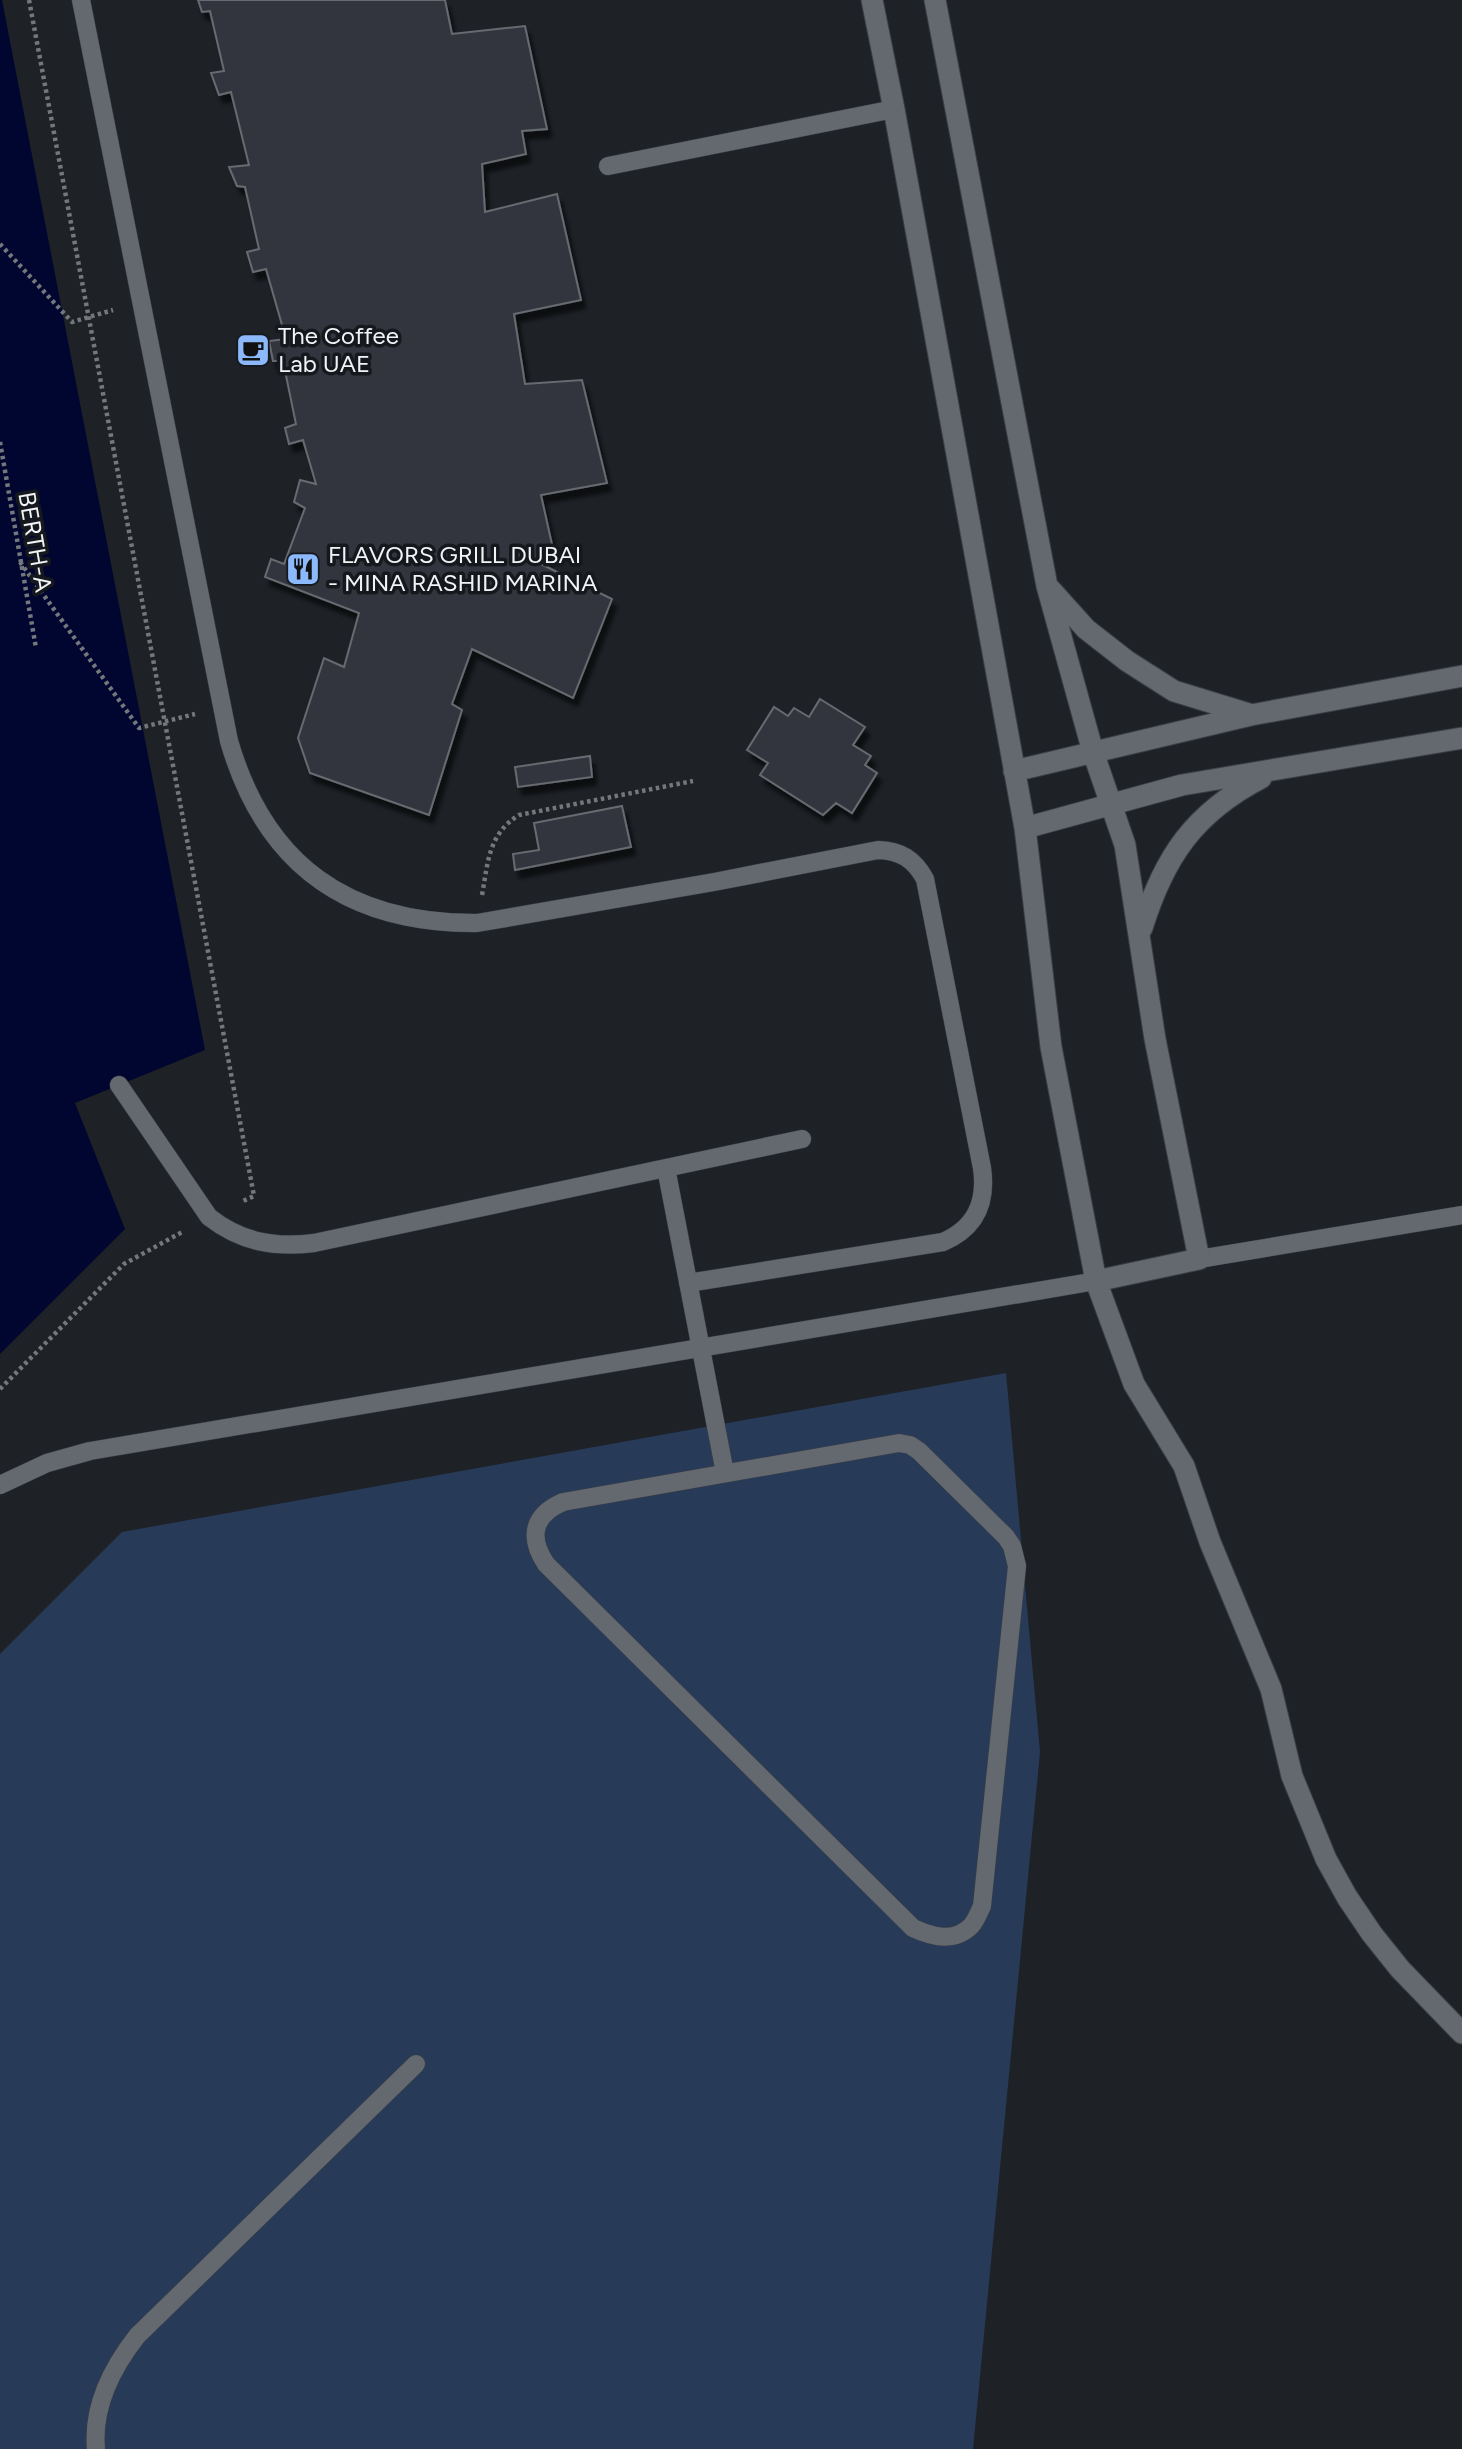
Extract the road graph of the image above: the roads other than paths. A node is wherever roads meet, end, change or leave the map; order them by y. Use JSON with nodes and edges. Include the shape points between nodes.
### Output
{"nodes":[{"id":1,"x":80,"y":0,"type":"edge"},
{"id":2,"x":872,"y":0,"type":"edge"},
{"id":3,"x":935,"y":0,"type":"edge"},
{"id":4,"x":894,"y":110,"type":"junction"},
{"id":5,"x":608,"y":166,"type":"dead end"},
{"id":6,"x":1047,"y":586,"type":"junction"},
{"id":7,"x":1462,"y":676,"type":"edge"},
{"id":8,"x":1251,"y":715,"type":"junction"},
{"id":9,"x":1462,"y":738,"type":"edge"},
{"id":10,"x":1093,"y":752,"type":"junction"},
{"id":11,"x":1279,"y":769,"type":"junction"},
{"id":12,"x":1014,"y":771,"type":"junction"},
{"id":13,"x":1112,"y":803,"type":"junction"},
{"id":14,"x":1025,"y":828,"type":"junction"},
{"id":15,"x":1140,"y":933,"type":"junction"},
{"id":16,"x":119,"y":1085,"type":"dead end"},
{"id":17,"x":802,"y":1139,"type":"dead end"},
{"id":18,"x":666,"y":1168,"type":"junction"},
{"id":19,"x":1462,"y":1215,"type":"edge"},
{"id":20,"x":1199,"y":1259,"type":"junction"},
{"id":21,"x":1096,"y":1281,"type":"junction"},
{"id":22,"x":688,"y":1283,"type":"junction"},
{"id":23,"x":701,"y":1348,"type":"junction"},
{"id":24,"x":725,"y":1473,"type":"junction"},
{"id":25,"x":0,"y":1485,"type":"edge"},
{"id":26,"x":1462,"y":2033,"type":"edge"},
{"id":27,"x":416,"y":2064,"type":"dead end"},
{"id":28,"x":96,"y":2449,"type":"edge"}],
"edges":[{"from":1,"to":22,"type":"lane","via":[[238,774],[270,832],[292,857],[346,897],[377,911],[443,923],[477,923],[878,850],[911,860],[925,879],[985,1183],[978,1213],[957,1236],[943,1242]]},
{"from":2,"to":4,"type":"street"},
{"from":3,"to":6,"type":"street"},
{"from":4,"to":5,"type":"lane"},
{"from":4,"to":12,"type":"street"},
{"from":6,"to":8,"type":"street","via":[[1086,629],[1174,691]]},
{"from":6,"to":10,"type":"street"},
{"from":7,"to":8,"type":"street"},
{"from":8,"to":10,"type":"street"},
{"from":9,"to":11,"type":"street"},
{"from":10,"to":12,"type":"street"},
{"from":10,"to":13,"type":"street"},
{"from":11,"to":13,"type":"street","via":[[1182,785]]},
{"from":11,"to":15,"type":"street","via":[[1240,789],[1206,815],[1175,850],[1154,888]]},
{"from":12,"to":14,"type":"street"},
{"from":13,"to":14,"type":"street"},
{"from":13,"to":15,"type":"street","via":[[1125,845]]},
{"from":14,"to":21,"type":"street","via":[[1051,1047]]},
{"from":15,"to":20,"type":"street","via":[[1155,1039]]},
{"from":16,"to":18,"type":"lane","via":[[209,1217],[225,1229],[269,1245],[292,1246]]},
{"from":17,"to":18,"type":"lane"},
{"from":18,"to":22,"type":"lane"},
{"from":19,"to":20,"type":"lane"},
{"from":20,"to":21,"type":"street"},
{"from":21,"to":23,"type":"lane"},
{"from":21,"to":26,"type":"street","via":[[1134,1384],[1184,1466],[1271,1689],[1292,1776],[1326,1859],[1372,1934]]},
{"from":22,"to":23,"type":"lane"},
{"from":23,"to":24,"type":"lane"},
{"from":23,"to":25,"type":"lane","via":[[90,1451],[47,1463]]},
{"from":24,"to":24,"type":"lane","via":[[910,1445],[1012,1546],[1017,1566],[982,1906],[972,1925],[953,1936],[932,1937],[913,1928],[538,1553],[536,1528],[551,1507]]},
{"from":27,"to":28,"type":"lane","via":[[137,2336],[102,2396]]}]}
